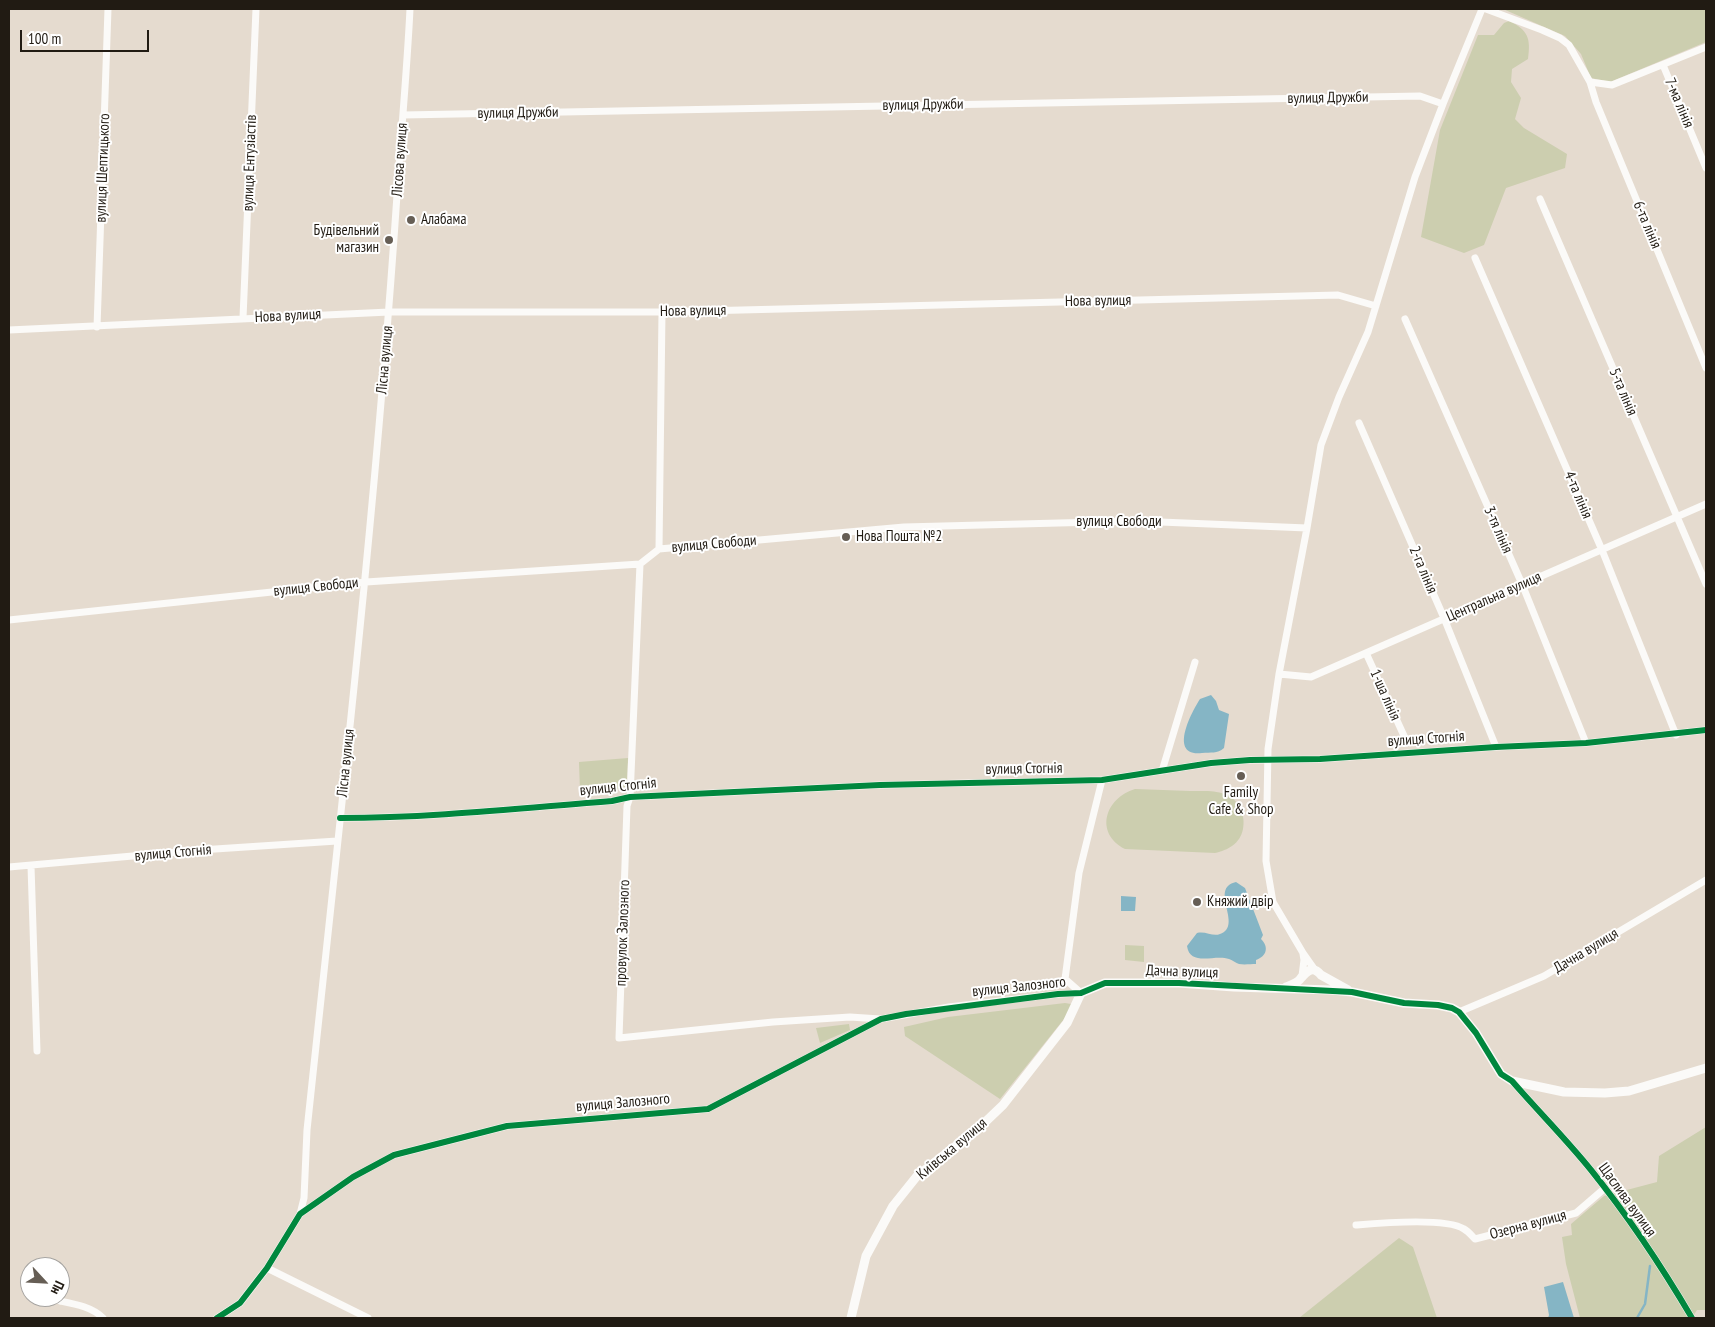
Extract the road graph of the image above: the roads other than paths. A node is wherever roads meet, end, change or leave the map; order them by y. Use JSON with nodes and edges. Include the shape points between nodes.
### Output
{"nodes":[{"id":1,"x":108,"y":9,"type":"edge"},
{"id":2,"x":256,"y":9,"type":"edge"},
{"id":3,"x":410,"y":9,"type":"edge"},
{"id":4,"x":1482,"y":9,"type":"edge"},
{"id":5,"x":1486,"y":9,"type":"edge"},
{"id":6,"x":1706,"y":47,"type":"edge"},
{"id":7,"x":1663,"y":65,"type":"junction"},
{"id":8,"x":1590,"y":82,"type":"junction"},
{"id":9,"x":1443,"y":104,"type":"junction"},
{"id":10,"x":403,"y":115,"type":"junction"},
{"id":11,"x":1706,"y":168,"type":"edge"},
{"id":12,"x":1540,"y":199,"type":"dead end"},
{"id":13,"x":1475,"y":258,"type":"dead end"},
{"id":14,"x":1376,"y":306,"type":"junction"},
{"id":15,"x":389,"y":312,"type":"junction"},
{"id":16,"x":662,"y":312,"type":"junction"},
{"id":17,"x":243,"y":318,"type":"junction"},
{"id":18,"x":1405,"y":319,"type":"dead end"},
{"id":19,"x":97,"y":327,"type":"junction"},
{"id":20,"x":9,"y":330,"type":"edge"},
{"id":21,"x":1706,"y":368,"type":"edge"},
{"id":22,"x":1359,"y":423,"type":"dead end"},
{"id":23,"x":1706,"y":504,"type":"edge"},
{"id":24,"x":1677,"y":517,"type":"junction"},
{"id":25,"x":1307,"y":528,"type":"junction"},
{"id":26,"x":659,"y":550,"type":"junction"},
{"id":27,"x":1602,"y":550,"type":"junction"},
{"id":28,"x":640,"y":564,"type":"junction"},
{"id":29,"x":366,"y":582,"type":"junction"},
{"id":30,"x":1522,"y":584,"type":"junction"},
{"id":31,"x":1706,"y":584,"type":"edge"},
{"id":32,"x":1444,"y":618,"type":"junction"},
{"id":33,"x":9,"y":620,"type":"edge"},
{"id":34,"x":1366,"y":653,"type":"junction"},
{"id":35,"x":1194,"y":662,"type":"dead end"},
{"id":36,"x":1279,"y":674,"type":"junction"},
{"id":37,"x":1706,"y":730,"type":"edge"},
{"id":38,"x":1676,"y":735,"type":"junction"},
{"id":39,"x":1405,"y":738,"type":"dead end"},
{"id":40,"x":1586,"y":743,"type":"junction"},
{"id":41,"x":1496,"y":747,"type":"junction"},
{"id":42,"x":1267,"y":760,"type":"junction"},
{"id":43,"x":1162,"y":771,"type":"junction"},
{"id":44,"x":1102,"y":780,"type":"junction"},
{"id":45,"x":630,"y":797,"type":"junction"},
{"id":46,"x":340,"y":818,"type":"junction"},
{"id":47,"x":337,"y":841,"type":"junction"},
{"id":48,"x":31,"y":866,"type":"junction"},
{"id":49,"x":9,"y":867,"type":"edge"},
{"id":50,"x":1706,"y":880,"type":"edge"},
{"id":51,"x":1303,"y":953,"type":"junction"},
{"id":52,"x":1318,"y":972,"type":"junction"},
{"id":53,"x":1302,"y":977,"type":"junction"},
{"id":54,"x":1285,"y":988,"type":"junction"},
{"id":55,"x":1310,"y":990,"type":"junction"},
{"id":56,"x":1352,"y":992,"type":"junction"},
{"id":57,"x":1081,"y":993,"type":"junction"},
{"id":58,"x":1459,"y":1012,"type":"junction"},
{"id":59,"x":882,"y":1019,"type":"junction"},
{"id":60,"x":38,"y":1051,"type":"dead end"},
{"id":61,"x":1706,"y":1068,"type":"edge"},
{"id":62,"x":1512,"y":1081,"type":"junction"},
{"id":63,"x":1605,"y":1188,"type":"junction"},
{"id":64,"x":300,"y":1214,"type":"junction"},
{"id":65,"x":1356,"y":1225,"type":"dead end"},
{"id":66,"x":267,"y":1268,"type":"junction"},
{"id":67,"x":70,"y":1303,"type":"edge"},
{"id":68,"x":103,"y":1318,"type":"edge"},
{"id":69,"x":217,"y":1318,"type":"edge"},
{"id":70,"x":368,"y":1318,"type":"edge"},
{"id":71,"x":851,"y":1318,"type":"edge"},
{"id":72,"x":1692,"y":1318,"type":"edge"}],
"edges":[{"from":1,"to":19,"type":"street","name":"вулиця Шептицького"},
{"from":2,"to":17,"type":"street","name":"вулиця Ентузіастів"},
{"from":3,"to":10,"type":"street","name":"Лісова вулиця"},
{"from":4,"to":9,"type":"street"},
{"from":5,"to":8,"type":"street","name":"6-та лінія","via":[[1560,38],[1569,45]]},
{"from":6,"to":7,"type":"street"},
{"from":7,"to":8,"type":"street","via":[[1612,85]]},
{"from":7,"to":11,"type":"street","name":"7-ма лінія"},
{"from":8,"to":21,"type":"street","name":"6-та лінія"},
{"from":9,"to":10,"type":"street","name":"вулиця Дружби","via":[[1420,96]]},
{"from":9,"to":14,"type":"street","via":[[1415,176]]},
{"from":10,"to":15,"type":"street","name":"Лісова вулиця"},
{"from":12,"to":24,"type":"street","name":"5-та лінія"},
{"from":13,"to":27,"type":"street","name":"4-та лінія"},
{"from":14,"to":16,"type":"street","name":"Нова вулиця","via":[[1338,295]]},
{"from":14,"to":25,"type":"street","via":[[1320,445]]},
{"from":15,"to":16,"type":"street","name":"Нова вулиця"},
{"from":15,"to":17,"type":"street","name":"Нова вулиця"},
{"from":15,"to":29,"type":"street","name":"Лісна вулиця"},
{"from":16,"to":26,"type":"street"},
{"from":17,"to":19,"type":"street","name":"Нова вулиця"},
{"from":18,"to":30,"type":"street","name":"3-тя лінія"},
{"from":19,"to":20,"type":"street","name":"Нова вулиця"},
{"from":22,"to":32,"type":"street","name":"2-га лінія"},
{"from":23,"to":24,"type":"street","name":"Центральна вулиця"},
{"from":24,"to":27,"type":"street","name":"Центральна вулиця"},
{"from":24,"to":31,"type":"street","name":"5-та лінія"},
{"from":25,"to":26,"type":"street","name":"вулиця Свободи","via":[[1136,521],[904,527]]},
{"from":25,"to":36,"type":"street"},
{"from":26,"to":28,"type":"street","name":"вулиця Свободи"},
{"from":27,"to":30,"type":"street","name":"Центральна вулиця"},
{"from":27,"to":38,"type":"street","name":"4-та лінія"},
{"from":28,"to":29,"type":"street","name":"вулиця Свободи"},
{"from":28,"to":45,"type":"street","name":"провулок Залозного"},
{"from":29,"to":33,"type":"street","name":"вулиця Свободи"},
{"from":29,"to":46,"type":"street","name":"Лісна вулиця"},
{"from":30,"to":32,"type":"street","name":"Центральна вулиця"},
{"from":30,"to":40,"type":"street","name":"3-тя лінія"},
{"from":32,"to":34,"type":"street","name":"Центральна вулиця"},
{"from":32,"to":41,"type":"street","name":"2-га лінія"},
{"from":34,"to":36,"type":"street","name":"Центральна вулиця","via":[[1311,677]]},
{"from":34,"to":39,"type":"street","name":"1-ша лінія"},
{"from":35,"to":43,"type":"street"},
{"from":36,"to":42,"type":"street"},
{"from":37,"to":38,"type":"street","name":"вулиця Стогнія"},
{"from":38,"to":40,"type":"street","name":"вулиця Стогнія"},
{"from":40,"to":41,"type":"street","name":"вулиця Стогнія"},
{"from":41,"to":42,"type":"street","name":"вулиця Стогнія"},
{"from":42,"to":43,"type":"street","name":"вулиця Стогнія","via":[[1211,763]]},
{"from":42,"to":51,"type":"street","via":[[1266,861],[1273,902]]},
{"from":43,"to":44,"type":"street","name":"вулиця Стогнія"},
{"from":44,"to":45,"type":"street","name":"вулиця Стогнія","via":[[880,785]]},
{"from":44,"to":57,"type":"street","via":[[1078,873],[1065,979]]},
{"from":45,"to":46,"type":"street","name":"вулиця Стогнія","via":[[453,814]]},
{"from":45,"to":59,"type":"street","name":"провулок Залозного","via":[[627,806],[619,1038],[850,1016]]},
{"from":46,"to":47,"type":"street","name":"Лісна вулиця"},
{"from":47,"to":48,"type":"street","name":"вулиця Стогнія"},
{"from":47,"to":64,"type":"street","name":"Лісна вулиця"},
{"from":48,"to":49,"type":"street","name":"вулиця Стогнія"},
{"from":48,"to":60,"type":"street"},
{"from":50,"to":58,"type":"street","name":"Дачна вулиця","via":[[1544,976]]},
{"from":51,"to":52,"type":"street"},
{"from":51,"to":53,"type":"street"},
{"from":52,"to":53,"type":"street","via":[[1310,969]]},
{"from":52,"to":55,"type":"street","via":[[1322,983]]},
{"from":52,"to":56,"type":"street"},
{"from":53,"to":54,"type":"street"},
{"from":53,"to":55,"type":"street","via":[[1302,985]]},
{"from":54,"to":55,"type":"street","name":"Дачна вулиця"},
{"from":54,"to":57,"type":"street","name":"Дачна вулиця","via":[[1106,983]]},
{"from":55,"to":56,"type":"street","name":"Дачна вулиця"},
{"from":56,"to":58,"type":"street","via":[[1404,1003],[1438,1005]]},
{"from":57,"to":59,"type":"street","name":"вулиця Залозного","via":[[949,1007]]},
{"from":57,"to":71,"type":"street","name":"Київська вулиця","via":[[1067,1023],[1003,1105],[917,1176],[893,1206],[866,1256]]},
{"from":58,"to":62,"type":"street","via":[[1501,1074]]},
{"from":59,"to":64,"type":"street","name":"вулиця Залозного","via":[[708,1109],[507,1126],[394,1155],[353,1176]]},
{"from":61,"to":62,"type":"street","via":[[1629,1090],[1605,1093],[1564,1092]]},
{"from":62,"to":63,"type":"street","name":"Щаслива вулиця"},
{"from":63,"to":65,"type":"street","name":"Озерна вулиця","via":[[1576,1213],[1475,1239],[1463,1228],[1451,1224],[1400,1222]]},
{"from":63,"to":72,"type":"street","name":"Щаслива вулиця"},
{"from":64,"to":66,"type":"street","name":"вулиця Залозного"},
{"from":66,"to":69,"type":"street","name":"вулиця Залозного","via":[[240,1303]]},
{"from":66,"to":70,"type":"street"},
{"from":67,"to":68,"type":"street","via":[[83,1306]]}]}
